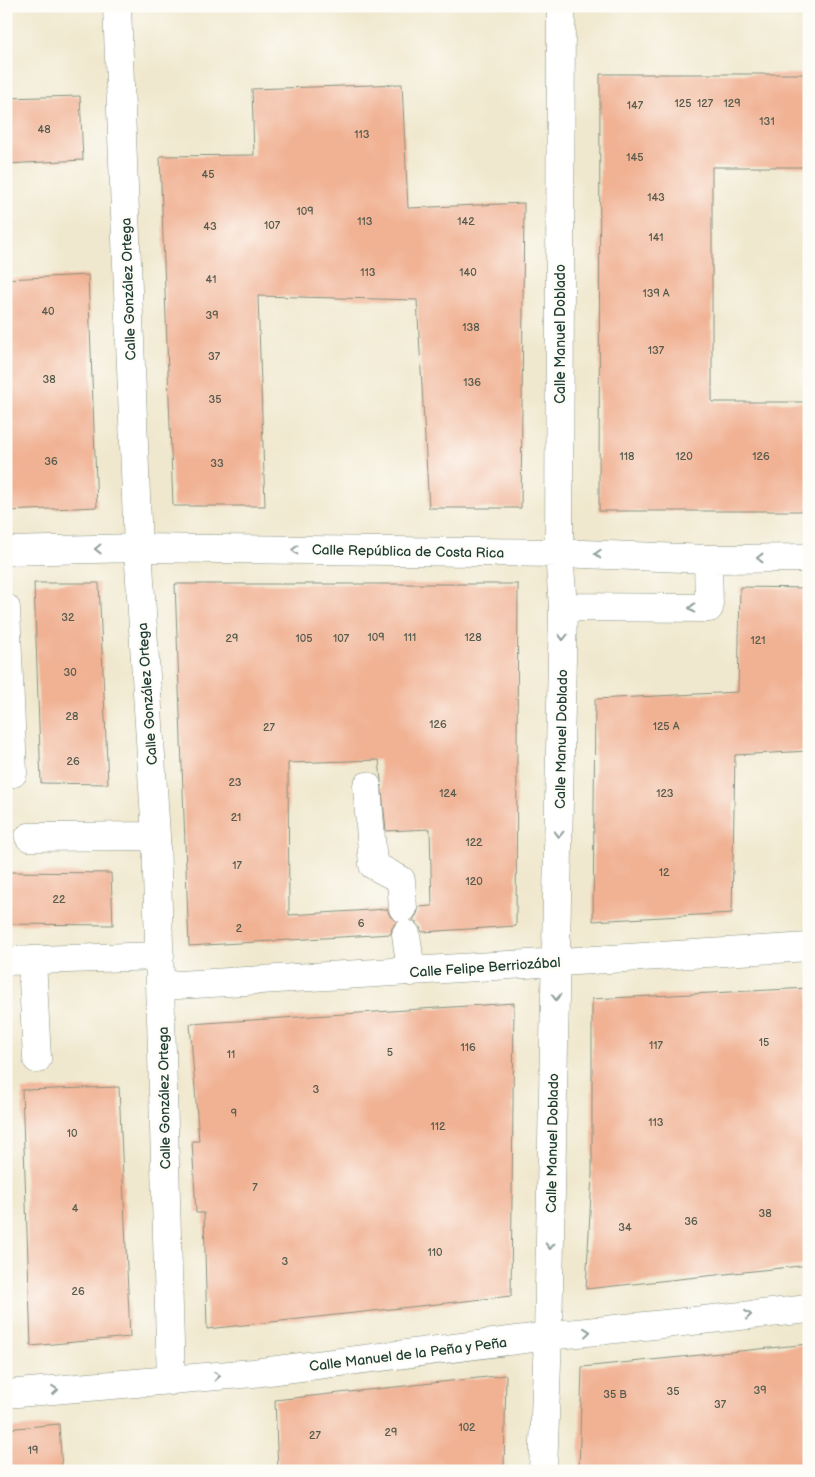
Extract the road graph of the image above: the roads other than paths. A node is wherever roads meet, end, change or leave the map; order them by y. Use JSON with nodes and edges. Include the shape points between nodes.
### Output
{"nodes":[{"id":1,"x":117,"y":6,"type":"edge"},
{"id":2,"x":561,"y":6,"type":"edge"},
{"id":3,"x":138,"y":548,"type":"junction"},
{"id":4,"x":6,"y":551,"type":"edge"},
{"id":5,"x":559,"y":553,"type":"junction"},
{"id":6,"x":809,"y":558,"type":"edge"},
{"id":7,"x":708,"y":559,"type":"junction"},
{"id":8,"x":563,"y":607,"type":"junction"},
{"id":9,"x":6,"y":608,"type":"edge"},
{"id":10,"x":13,"y":773,"type":"dead end"},
{"id":11,"x":367,"y":786,"type":"dead end"},
{"id":12,"x":156,"y":836,"type":"junction"},
{"id":13,"x":29,"y":837,"type":"dead end"},
{"id":14,"x":809,"y":947,"type":"edge"},
{"id":15,"x":160,"y":956,"type":"junction"},
{"id":16,"x":19,"y":961,"type":"edge"},
{"id":17,"x":556,"y":963,"type":"junction"},
{"id":18,"x":411,"y":972,"type":"junction"},
{"id":19,"x":161,"y":986,"type":"junction"},
{"id":20,"x":37,"y":1058,"type":"dead end"},
{"id":21,"x":809,"y":1309,"type":"edge"},
{"id":22,"x":548,"y":1336,"type":"junction"},
{"id":23,"x":171,"y":1381,"type":"junction"},
{"id":24,"x":6,"y":1394,"type":"edge"},
{"id":25,"x":543,"y":1471,"type":"edge"}],
"edges":[{"from":1,"to":3,"type":"street","name":"Calle González Ortega"},
{"from":2,"to":5,"type":"street","name":"Calle Manuel Doblado"},
{"from":3,"to":4,"type":"street","name":"Calle República de Costa Rica","one_way":true},
{"from":5,"to":3,"type":"street","name":"Calle República de Costa Rica","one_way":true},
{"from":3,"to":12,"type":"street","name":"Calle González Ortega"},
{"from":7,"to":5,"type":"street","name":"Calle República de Costa Rica","one_way":true},
{"from":5,"to":8,"type":"street","name":"Calle Manuel Doblado"},
{"from":6,"to":7,"type":"street","name":"Calle República de Costa Rica","one_way":true},
{"from":7,"to":8,"type":"street","one_way":true,"via":[[709,608]]},
{"from":8,"to":17,"type":"street","name":"Calle Manuel Doblado","one_way":true},
{"from":9,"to":10,"type":"street"},
{"from":11,"to":18,"type":"street","via":[[373,865],[401,880]]},
{"from":12,"to":13,"type":"street"},
{"from":12,"to":15,"type":"street","name":"Calle González Ortega"},
{"from":14,"to":17,"type":"street","name":"Calle Felipe Berriozábal"},
{"from":15,"to":16,"type":"street"},
{"from":15,"to":19,"type":"street","name":"Calle González Ortega"},
{"from":16,"to":20,"type":"street"},
{"from":17,"to":18,"type":"street","name":"Calle Felipe Berriozábal"},
{"from":17,"to":22,"type":"street","name":"Calle Manuel Doblado","one_way":true},
{"from":18,"to":19,"type":"street","name":"Calle Felipe Berriozábal"},
{"from":19,"to":23,"type":"street","name":"Calle González Ortega"},
{"from":22,"to":21,"type":"street","name":"Calle Manuel de la Peña y Peña","one_way":true},
{"from":23,"to":22,"type":"street","name":"Calle Manuel de la Peña y Peña","one_way":true},
{"from":22,"to":25,"type":"street","name":"Calle Manuel Doblado"},
{"from":24,"to":23,"type":"street","name":"Calle Manuel de la Peña y Peña","one_way":true}]}
